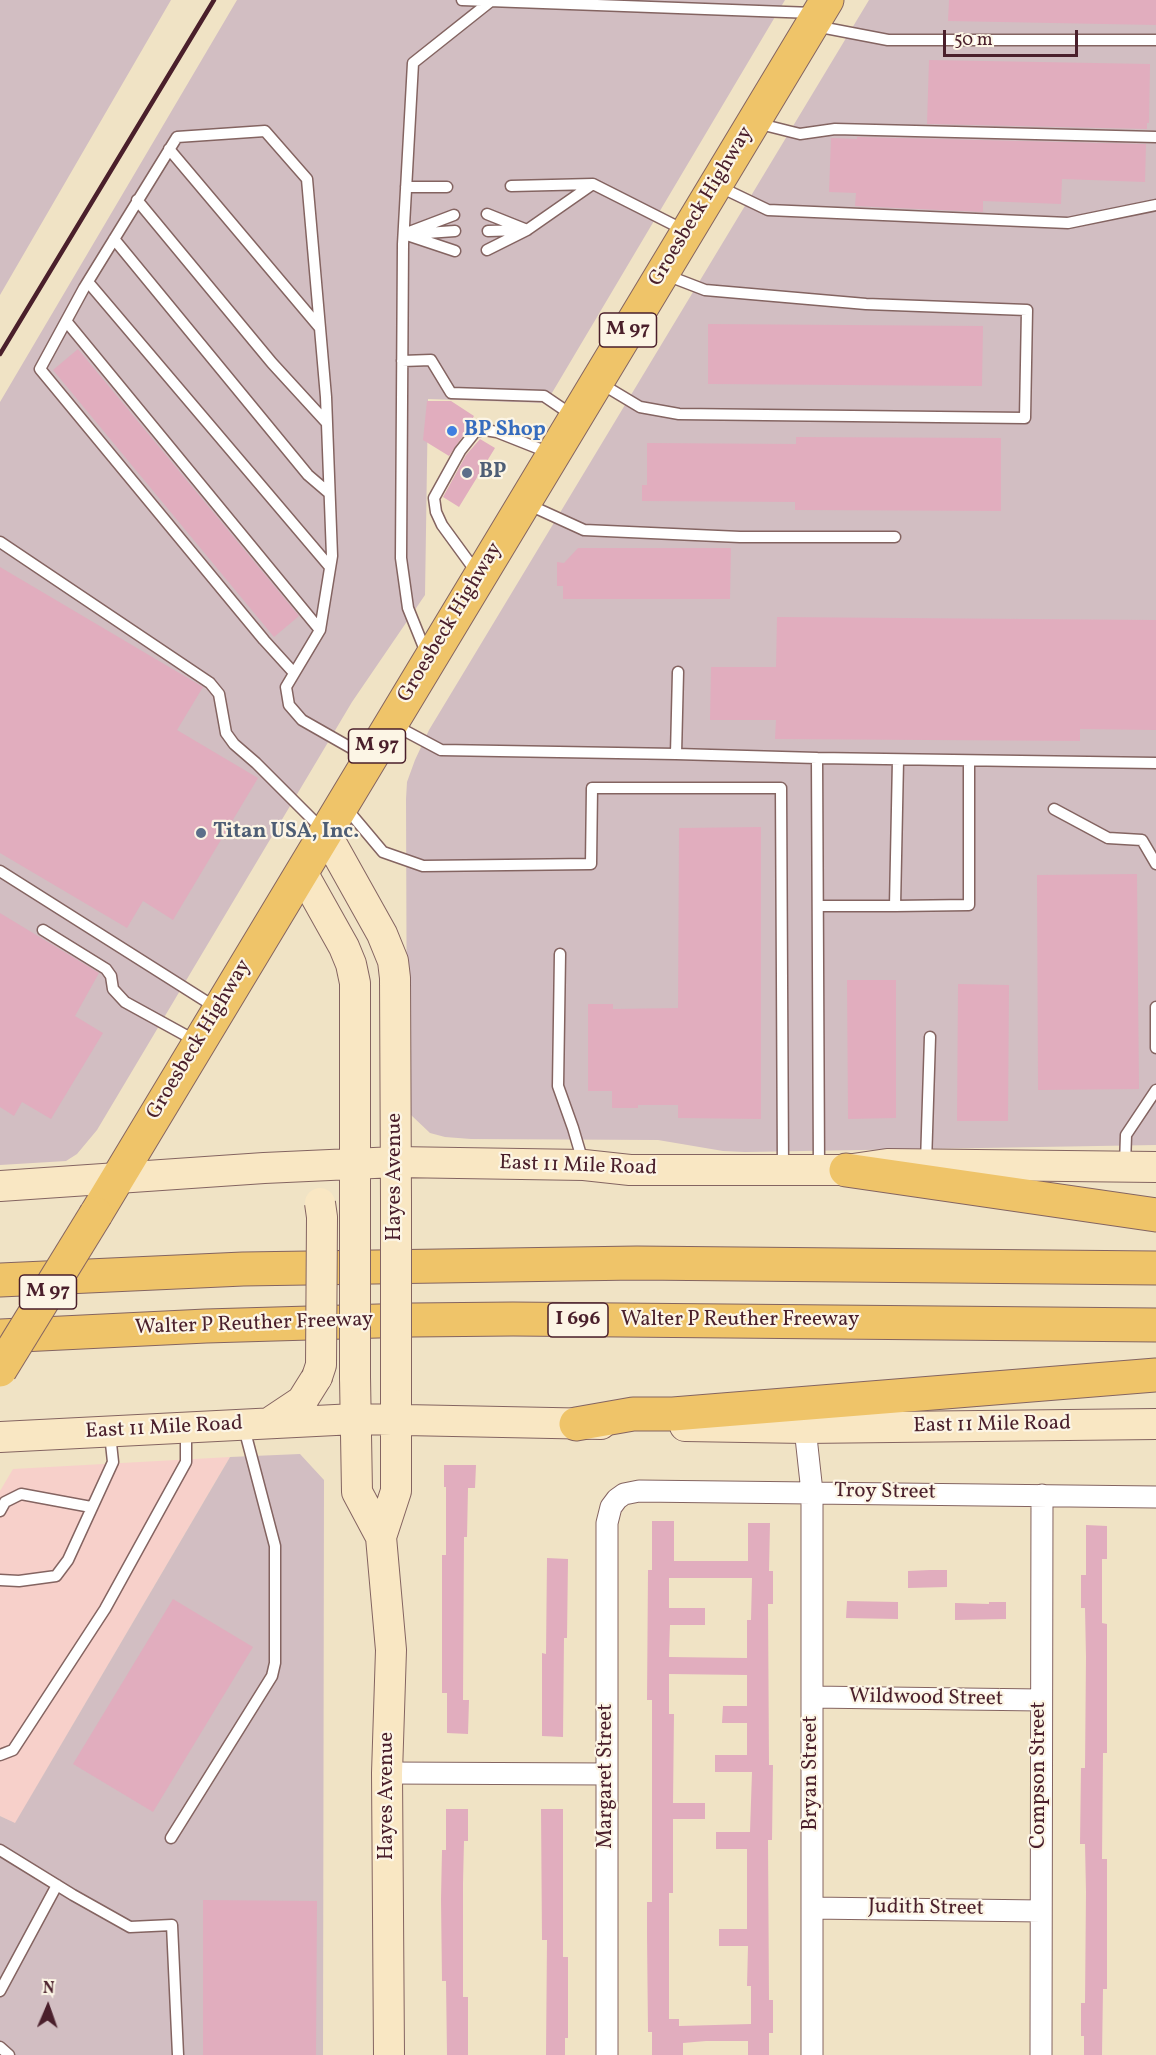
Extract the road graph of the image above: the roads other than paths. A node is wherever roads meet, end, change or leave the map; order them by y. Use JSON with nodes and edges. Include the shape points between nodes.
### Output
{"nodes":[{"id":1,"x":462,"y":0,"type":"edge"},
{"id":2,"x":491,"y":1,"type":"edge"},
{"id":3,"x":819,"y":13,"type":"edge"},
{"id":4,"x":1156,"y":40,"type":"edge"},
{"id":5,"x":753,"y":123,"type":"junction"},
{"id":6,"x":1156,"y":137,"type":"edge"},
{"id":7,"x":169,"y":149,"type":"junction"},
{"id":8,"x":593,"y":184,"type":"junction"},
{"id":9,"x":715,"y":185,"type":"junction"},
{"id":10,"x":511,"y":186,"type":"dead end"},
{"id":11,"x":406,"y":187,"type":"junction"},
{"id":12,"x":447,"y":187,"type":"dead end"},
{"id":13,"x":137,"y":200,"type":"junction"},
{"id":14,"x":1156,"y":205,"type":"edge"},
{"id":15,"x":454,"y":214,"type":"dead end"},
{"id":16,"x":488,"y":214,"type":"dead end"},
{"id":17,"x":526,"y":230,"type":"junction"},
{"id":18,"x":455,"y":231,"type":"dead end"},
{"id":19,"x":488,"y":231,"type":"dead end"},
{"id":20,"x":687,"y":231,"type":"junction"},
{"id":21,"x":404,"y":234,"type":"junction"},
{"id":22,"x":114,"y":239,"type":"junction"},
{"id":23,"x":487,"y":249,"type":"dead end"},
{"id":24,"x":455,"y":251,"type":"dead end"},
{"id":25,"x":662,"y":273,"type":"junction"},
{"id":26,"x":88,"y":282,"type":"junction"},
{"id":27,"x":66,"y":321,"type":"junction"},
{"id":28,"x":320,"y":327,"type":"junction"},
{"id":29,"x":402,"y":361,"type":"junction"},
{"id":30,"x":597,"y":381,"type":"junction"},
{"id":31,"x":575,"y":417,"type":"junction"},
{"id":32,"x":327,"y":423,"type":"junction"},
{"id":33,"x":553,"y":454,"type":"junction"},
{"id":34,"x":329,"y":493,"type":"junction"},
{"id":35,"x":524,"y":503,"type":"junction"},
{"id":36,"x":895,"y":537,"type":"dead end"},
{"id":37,"x":0,"y":542,"type":"edge"},
{"id":38,"x":330,"y":567,"type":"junction"},
{"id":39,"x":479,"y":576,"type":"junction"},
{"id":40,"x":320,"y":630,"type":"junction"},
{"id":41,"x":429,"y":660,"type":"junction"},
{"id":42,"x":678,"y":672,"type":"dead end"},
{"id":43,"x":294,"y":673,"type":"junction"},
{"id":44,"x":391,"y":723,"type":"junction"},
{"id":45,"x":676,"y":754,"type":"junction"},
{"id":46,"x":370,"y":758,"type":"junction"},
{"id":47,"x":818,"y":758,"type":"junction"},
{"id":48,"x":898,"y":760,"type":"junction"},
{"id":49,"x":969,"y":761,"type":"junction"},
{"id":50,"x":1156,"y":763,"type":"edge"},
{"id":51,"x":342,"y":804,"type":"junction"},
{"id":52,"x":1054,"y":809,"type":"dead end"},
{"id":53,"x":325,"y":832,"type":"junction"},
{"id":54,"x":1156,"y":864,"type":"edge"},
{"id":55,"x":0,"y":871,"type":"edge"},
{"id":56,"x":302,"y":872,"type":"junction"},
{"id":57,"x":818,"y":906,"type":"junction"},
{"id":58,"x":896,"y":906,"type":"junction"},
{"id":59,"x":43,"y":930,"type":"dead end"},
{"id":60,"x":560,"y":954,"type":"dead end"},
{"id":61,"x":1156,"y":1007,"type":"edge"},
{"id":62,"x":219,"y":1009,"type":"junction"},
{"id":63,"x":930,"y":1037,"type":"dead end"},
{"id":64,"x":199,"y":1042,"type":"junction"},
{"id":65,"x":1156,"y":1048,"type":"edge"},
{"id":66,"x":1156,"y":1090,"type":"edge"},
{"id":67,"x":396,"y":1162,"type":"junction"},
{"id":68,"x":355,"y":1163,"type":"junction"},
{"id":69,"x":584,"y":1165,"type":"junction"},
{"id":70,"x":926,"y":1165,"type":"junction"},
{"id":71,"x":287,"y":1167,"type":"junction"},
{"id":72,"x":1125,"y":1167,"type":"junction"},
{"id":73,"x":1156,"y":1167,"type":"edge"},
{"id":74,"x":783,"y":1170,"type":"junction"},
{"id":75,"x":833,"y":1170,"type":"junction"},
{"id":76,"x":119,"y":1177,"type":"junction"},
{"id":77,"x":0,"y":1186,"type":"edge"},
{"id":78,"x":1156,"y":1215,"type":"edge"},
{"id":79,"x":1156,"y":1268,"type":"edge"},
{"id":80,"x":0,"y":1280,"type":"edge"},
{"id":81,"x":1156,"y":1325,"type":"edge"},
{"id":82,"x":0,"y":1336,"type":"edge"},
{"id":83,"x":0,"y":1370,"type":"edge"},
{"id":84,"x":1156,"y":1375,"type":"edge"},
{"id":85,"x":355,"y":1419,"type":"junction"},
{"id":86,"x":396,"y":1419,"type":"junction"},
{"id":87,"x":256,"y":1424,"type":"junction"},
{"id":88,"x":576,"y":1424,"type":"junction"},
{"id":89,"x":1156,"y":1424,"type":"edge"},
{"id":90,"x":186,"y":1428,"type":"junction"},
{"id":91,"x":805,"y":1428,"type":"junction"},
{"id":92,"x":110,"y":1431,"type":"junction"},
{"id":93,"x":0,"y":1437,"type":"edge"},
{"id":94,"x":812,"y":1492,"type":"junction"},
{"id":95,"x":1042,"y":1495,"type":"junction"},
{"id":96,"x":1156,"y":1497,"type":"edge"},
{"id":97,"x":617,"y":1500,"type":"joint"},
{"id":98,"x":91,"y":1507,"type":"junction"},
{"id":99,"x":0,"y":1511,"type":"edge"},
{"id":100,"x":381,"y":1537,"type":"junction"},
{"id":101,"x":0,"y":1580,"type":"edge"},
{"id":102,"x":812,"y":1697,"type":"junction"},
{"id":103,"x":1040,"y":1700,"type":"junction"},
{"id":104,"x":0,"y":1755,"type":"edge"},
{"id":105,"x":387,"y":1773,"type":"junction"},
{"id":106,"x":607,"y":1774,"type":"junction"},
{"id":107,"x":171,"y":1839,"type":"dead end"},
{"id":108,"x":0,"y":1850,"type":"edge"},
{"id":109,"x":57,"y":1885,"type":"junction"},
{"id":110,"x":812,"y":1908,"type":"junction"},
{"id":111,"x":1041,"y":1911,"type":"junction"},
{"id":112,"x":0,"y":1990,"type":"edge"},
{"id":113,"x":0,"y":2048,"type":"edge"},
{"id":114,"x":9,"y":2055,"type":"edge"},
{"id":115,"x":177,"y":2055,"type":"edge"},
{"id":116,"x":389,"y":2055,"type":"edge"},
{"id":117,"x":607,"y":2055,"type":"edge"},
{"id":118,"x":812,"y":2055,"type":"edge"},
{"id":119,"x":1041,"y":2055,"type":"edge"}],
"edges":[{"from":1,"to":2,"type":"lane"},
{"from":2,"to":3,"type":"lane"},
{"from":2,"to":11,"type":"lane","via":[[413,63]]},
{"from":3,"to":4,"type":"lane","via":[[888,40]]},
{"from":3,"to":5,"type":"main road","name":"Groesbeck Highway","number":"M 97"},
{"from":5,"to":6,"type":"lane","via":[[801,134],[836,129]]},
{"from":5,"to":9,"type":"main road","name":"Groesbeck Highway","number":"M 97"},
{"from":7,"to":13,"type":"lane"},
{"from":7,"to":28,"type":"lane"},
{"from":7,"to":28,"type":"lane","via":[[177,136],[265,131],[307,179]]},
{"from":8,"to":10,"type":"lane"},
{"from":8,"to":17,"type":"lane"},
{"from":8,"to":20,"type":"lane"},
{"from":9,"to":14,"type":"lane","via":[[768,210],[852,214],[1068,223]]},
{"from":9,"to":20,"type":"main road","name":"Groesbeck Highway","number":"M 97"},
{"from":11,"to":12,"type":"lane"},
{"from":11,"to":21,"type":"lane"},
{"from":13,"to":22,"type":"lane"},
{"from":13,"to":32,"type":"lane"},
{"from":15,"to":21,"type":"lane"},
{"from":16,"to":17,"type":"lane"},
{"from":17,"to":19,"type":"lane"},
{"from":17,"to":23,"type":"lane"},
{"from":18,"to":21,"type":"lane"},
{"from":20,"to":25,"type":"main road","name":"Groesbeck Highway","number":"M 97"},
{"from":21,"to":24,"type":"lane"},
{"from":21,"to":29,"type":"lane"},
{"from":22,"to":26,"type":"lane"},
{"from":22,"to":34,"type":"lane","via":[[308,475]]},
{"from":25,"to":30,"type":"main road","name":"Groesbeck Highway","number":"M 97"},
{"from":25,"to":30,"type":"lane","via":[[705,290],[866,304],[1027,310],[1025,418],[679,414],[640,407]]},
{"from":26,"to":27,"type":"lane"},
{"from":26,"to":38,"type":"lane"},
{"from":27,"to":40,"type":"lane"},
{"from":27,"to":43,"type":"lane","via":[[40,369]]},
{"from":28,"to":32,"type":"lane"},
{"from":29,"to":31,"type":"lane","via":[[431,360],[451,393],[544,396]]},
{"from":29,"to":41,"type":"lane","via":[[401,558],[408,608]]},
{"from":30,"to":31,"type":"main road","name":"Groesbeck Highway","number":"M 97"},
{"from":31,"to":33,"type":"main road","name":"Groesbeck Highway","number":"M 97"},
{"from":32,"to":34,"type":"lane"},
{"from":33,"to":35,"type":"main road","name":"Groesbeck Highway","number":"M 97"},
{"from":33,"to":39,"type":"lane","via":[[485,430],[475,432],[460,451],[434,498],[436,512]]},
{"from":34,"to":38,"type":"lane"},
{"from":35,"to":36,"type":"lane","via":[[584,530],[740,537]]},
{"from":35,"to":39,"type":"main road","name":"Groesbeck Highway","number":"M 97"},
{"from":37,"to":53,"type":"lane","via":[[210,683],[219,694],[226,733],[234,744]]},
{"from":38,"to":40,"type":"lane"},
{"from":39,"to":41,"type":"main road","name":"Groesbeck Highway","number":"M 97"},
{"from":40,"to":43,"type":"lane"},
{"from":41,"to":44,"type":"main road","name":"Groesbeck Highway","number":"M 97"},
{"from":42,"to":45,"type":"lane"},
{"from":43,"to":46,"type":"lane","via":[[286,687],[289,705],[302,720]]},
{"from":44,"to":45,"type":"lane","via":[[441,750]]},
{"from":44,"to":46,"type":"main road","name":"Groesbeck Highway","number":"M 97"},
{"from":45,"to":47,"type":"lane"},
{"from":46,"to":51,"type":"main road","name":"Groesbeck Highway","number":"M 97"},
{"from":47,"to":48,"type":"lane"},
{"from":47,"to":57,"type":"lane"},
{"from":48,"to":49,"type":"lane"},
{"from":48,"to":58,"type":"lane"},
{"from":49,"to":50,"type":"lane"},
{"from":49,"to":58,"type":"lane","via":[[969,905]]},
{"from":51,"to":53,"type":"main road","name":"Groesbeck Highway","number":"M 97"},
{"from":51,"to":74,"type":"lane","via":[[383,852],[423,866],[591,864],[592,788],[781,788]]},
{"from":52,"to":54,"type":"lane","via":[[1108,838],[1142,840]]},
{"from":53,"to":56,"type":"main road","name":"Groesbeck Highway","number":"M 97"},
{"from":53,"to":67,"type":"main road","name":"Hayes Avenue","via":[[393,961]]},
{"from":55,"to":62,"type":"lane"},
{"from":56,"to":62,"type":"main road","name":"Groesbeck Highway","number":"M 97"},
{"from":56,"to":68,"type":"main road","name":"Hayes Avenue","via":[[344,947],[355,983]]},
{"from":57,"to":58,"type":"lane"},
{"from":57,"to":75,"type":"lane"},
{"from":59,"to":64,"type":"lane","via":[[106,969],[113,989],[125,1002]]},
{"from":60,"to":69,"type":"lane","via":[[558,1086]]},
{"from":61,"to":65,"type":"lane"},
{"from":62,"to":64,"type":"main road","name":"Groesbeck Highway","number":"M 97"},
{"from":63,"to":70,"type":"lane"},
{"from":64,"to":76,"type":"main road","name":"Groesbeck Highway","number":"M 97"},
{"from":66,"to":72,"type":"lane","via":[[1126,1135]]},
{"from":67,"to":68,"type":"main road","name":"East 11 Mile Road"},
{"from":67,"to":69,"type":"main road","name":"East 11 Mile Road"},
{"from":67,"to":86,"type":"main road","name":"Hayes Avenue","bridge":true},
{"from":68,"to":71,"type":"main road","name":"East 11 Mile Road"},
{"from":68,"to":85,"type":"main road","name":"Hayes Avenue","bridge":true},
{"from":69,"to":74,"type":"main road","name":"East 11 Mile Road","via":[[630,1170]]},
{"from":70,"to":72,"type":"main road","name":"East 11 Mile Road"},
{"from":70,"to":75,"type":"main road","name":"East 11 Mile Road","via":[[887,1164]]},
{"from":71,"to":76,"type":"main road","name":"East 11 Mile Road"},
{"from":71,"to":87,"type":"main road","bridge":true,"via":[[309,1185],[320,1203],[321,1365],[302,1401]]},
{"from":72,"to":73,"type":"main road","name":"East 11 Mile Road"},
{"from":74,"to":75,"type":"main road","name":"East 11 Mile Road"},
{"from":75,"to":78,"type":"main road"},
{"from":76,"to":77,"type":"main road","name":"East 11 Mile Road"},
{"from":76,"to":83,"type":"main road","name":"Groesbeck Highway","number":"M 97","bridge":true},
{"from":79,"to":80,"type":"main road","via":[[637,1263],[243,1269]]},
{"from":81,"to":82,"type":"main road","name":"Walter P Reuther Freeway","number":"I 696","via":[[424,1320]]},
{"from":84,"to":88,"type":"main road","via":[[633,1414]]},
{"from":85,"to":86,"type":"main road","name":"East 11 Mile Road"},
{"from":85,"to":87,"type":"main road","name":"East 11 Mile Road"},
{"from":85,"to":100,"type":"main road","name":"Hayes Avenue","via":[[357,1492]]},
{"from":86,"to":88,"type":"main road","name":"East 11 Mile Road"},
{"from":86,"to":100,"type":"main road","name":"Hayes Avenue","via":[[396,1491]]},
{"from":87,"to":90,"type":"main road","name":"East 11 Mile Road"},
{"from":87,"to":107,"type":"lane","via":[[275,1546],[275,1663],[272,1676]]},
{"from":88,"to":91,"type":"main road","name":"East 11 Mile Road"},
{"from":89,"to":91,"type":"main road","name":"East 11 Mile Road"},
{"from":90,"to":92,"type":"main road","name":"East 11 Mile Road"},
{"from":90,"to":104,"type":"lane","via":[[186,1462],[105,1609],[13,1750]]},
{"from":91,"to":94,"type":"street","name":"Bryan Street"},
{"from":92,"to":93,"type":"main road","name":"East 11 Mile Road"},
{"from":92,"to":98,"type":"lane","via":[[113,1462]]},
{"from":94,"to":95,"type":"street","name":"Troy Street"},
{"from":94,"to":97,"type":"street","name":"Troy Street","via":[[631,1491]]},
{"from":94,"to":102,"type":"street","name":"Bryan Street"},
{"from":95,"to":96,"type":"street","name":"Troy Street"},
{"from":95,"to":103,"type":"street","name":"Compson Street"},
{"from":97,"to":106,"type":"street","name":"Margaret Street","via":[[607,1523]]},
{"from":98,"to":99,"type":"lane","via":[[21,1494],[5,1502]]},
{"from":98,"to":101,"type":"lane","via":[[68,1560],[56,1576]]},
{"from":100,"to":105,"type":"main road","name":"Hayes Avenue","via":[[391,1650]]},
{"from":102,"to":103,"type":"street","name":"Wildwood Street"},
{"from":102,"to":110,"type":"street","name":"Bryan Street"},
{"from":103,"to":111,"type":"street","name":"Compson Street"},
{"from":105,"to":106,"type":"street"},
{"from":105,"to":116,"type":"main road","name":"Hayes Avenue"},
{"from":106,"to":117,"type":"street","name":"Margaret Street"},
{"from":108,"to":109,"type":"lane"},
{"from":109,"to":112,"type":"lane"},
{"from":109,"to":115,"type":"lane","via":[[130,1927],[172,1925]]},
{"from":110,"to":111,"type":"street","name":"Judith Street"},
{"from":110,"to":118,"type":"street","name":"Bryan Street"},
{"from":111,"to":119,"type":"street","name":"Compson Street"},
{"from":113,"to":114,"type":"lane"}]}
